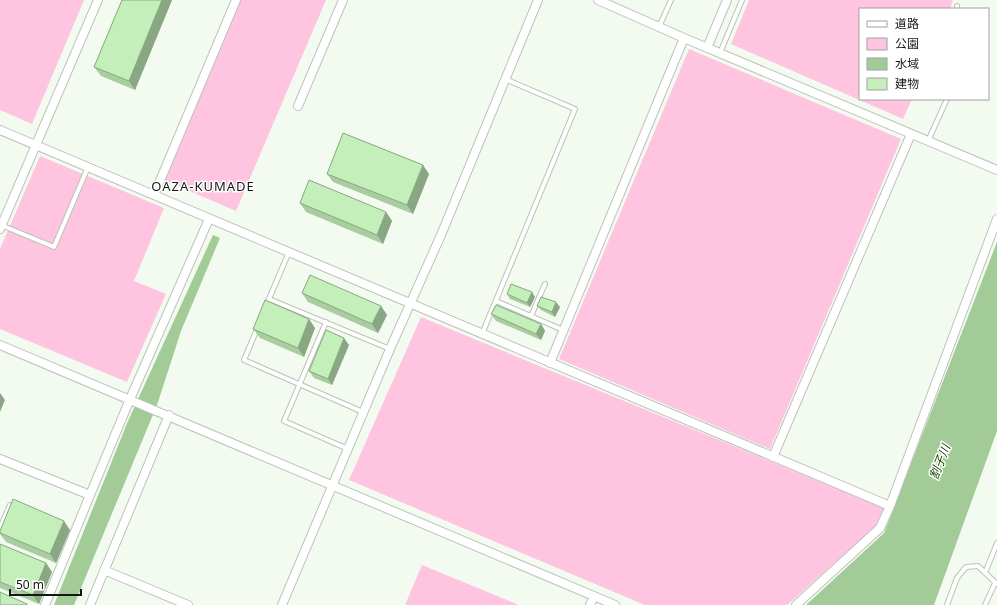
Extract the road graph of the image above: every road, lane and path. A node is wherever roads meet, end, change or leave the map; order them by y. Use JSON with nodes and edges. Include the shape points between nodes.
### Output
{"nodes":[{"id":1,"x":98,"y":0,"type":"edge"},
{"id":2,"x":236,"y":0,"type":"edge"},
{"id":3,"x":343,"y":0,"type":"edge"},
{"id":4,"x":538,"y":0,"type":"edge"},
{"id":5,"x":598,"y":0,"type":"edge"},
{"id":6,"x":671,"y":0,"type":"edge"},
{"id":7,"x":727,"y":0,"type":"edge"},
{"id":8,"x":742,"y":0,"type":"edge"},
{"id":9,"x":659,"y":27,"type":"junction"},
{"id":10,"x":684,"y":38,"type":"junction"},
{"id":11,"x":707,"y":48,"type":"junction"},
{"id":12,"x":720,"y":53,"type":"junction"},
{"id":13,"x":505,"y":79,"type":"junction"},
{"id":14,"x":947,"y":100,"type":"edge"},
{"id":15,"x":298,"y":106,"type":"dead end"},
{"id":16,"x":0,"y":130,"type":"edge"},
{"id":17,"x":911,"y":134,"type":"junction"},
{"id":18,"x":928,"y":141,"type":"junction"},
{"id":19,"x":36,"y":145,"type":"junction"},
{"id":20,"x":88,"y":166,"type":"junction"},
{"id":21,"x":997,"y":170,"type":"edge"},
{"id":22,"x":154,"y":195,"type":"junction"},
{"id":23,"x":209,"y":219,"type":"junction"},
{"id":24,"x":997,"y":219,"type":"edge"},
{"id":25,"x":1,"y":223,"type":"edge"},
{"id":26,"x":289,"y":252,"type":"junction"},
{"id":27,"x":544,"y":284,"type":"dead end"},
{"id":28,"x":269,"y":299,"type":"junction"},
{"id":29,"x":496,"y":300,"type":"junction"},
{"id":30,"x":410,"y":304,"type":"junction"},
{"id":31,"x":264,"y":312,"type":"edge"},
{"id":32,"x":531,"y":316,"type":"junction"},
{"id":33,"x":326,"y":322,"type":"junction"},
{"id":34,"x":258,"y":326,"type":"edge"},
{"id":35,"x":564,"y":330,"type":"junction"},
{"id":36,"x":482,"y":334,"type":"junction"},
{"id":37,"x":0,"y":345,"type":"edge"},
{"id":38,"x":390,"y":349,"type":"junction"},
{"id":39,"x":550,"y":363,"type":"junction"},
{"id":40,"x":300,"y":384,"type":"junction"},
{"id":41,"x":131,"y":399,"type":"junction"},
{"id":42,"x":363,"y":412,"type":"junction"},
{"id":43,"x":169,"y":415,"type":"junction"},
{"id":44,"x":348,"y":449,"type":"junction"},
{"id":45,"x":773,"y":457,"type":"junction"},
{"id":46,"x":0,"y":459,"type":"edge"},
{"id":47,"x":333,"y":484,"type":"junction"},
{"id":48,"x":90,"y":495,"type":"junction"},
{"id":49,"x":10,"y":505,"type":"edge"},
{"id":50,"x":890,"y":506,"type":"junction"},
{"id":51,"x":0,"y":528,"type":"edge"},
{"id":52,"x":997,"y":544,"type":"edge"},
{"id":53,"x":104,"y":570,"type":"junction"},
{"id":54,"x":985,"y":573,"type":"junction"},
{"id":55,"x":996,"y":584,"type":"edge"},
{"id":56,"x":594,"y":596,"type":"junction"},
{"id":57,"x":45,"y":605,"type":"edge"},
{"id":58,"x":90,"y":605,"type":"edge"},
{"id":59,"x":188,"y":605,"type":"edge"},
{"id":60,"x":282,"y":605,"type":"edge"},
{"id":61,"x":590,"y":605,"type":"edge"},
{"id":62,"x":615,"y":605,"type":"edge"},
{"id":63,"x":796,"y":605,"type":"edge"},
{"id":64,"x":947,"y":605,"type":"edge"},
{"id":65,"x":985,"y":605,"type":"edge"}],
"edges":[{"from":1,"to":19,"type":"street"},
{"from":2,"to":22,"type":"street"},
{"from":3,"to":15,"type":"street"},
{"from":4,"to":13,"type":"street"},
{"from":5,"to":9,"type":"street"},
{"from":6,"to":9,"type":"lane"},
{"from":7,"to":11,"type":"street"},
{"from":8,"to":12,"type":"lane"},
{"from":9,"to":10,"type":"street"},
{"from":10,"to":11,"type":"street"},
{"from":10,"to":35,"type":"street"},
{"from":11,"to":12,"type":"street"},
{"from":12,"to":17,"type":"street"},
{"from":13,"to":29,"type":"lane","via":[[575,109]]},
{"from":13,"to":30,"type":"street"},
{"from":14,"to":18,"type":"lane"},
{"from":16,"to":19,"type":"street"},
{"from":17,"to":18,"type":"street"},
{"from":17,"to":45,"type":"street"},
{"from":18,"to":21,"type":"street"},
{"from":19,"to":20,"type":"street"},
{"from":19,"to":25,"type":"street"},
{"from":20,"to":22,"type":"street"},
{"from":20,"to":25,"type":"lane","via":[[54,247]]},
{"from":22,"to":23,"type":"street"},
{"from":23,"to":26,"type":"street"},
{"from":23,"to":41,"type":"street"},
{"from":24,"to":50,"type":"street"},
{"from":26,"to":28,"type":"lane"},
{"from":26,"to":30,"type":"street"},
{"from":27,"to":32,"type":"lane"},
{"from":28,"to":31,"type":"lane"},
{"from":28,"to":33,"type":"lane"},
{"from":29,"to":32,"type":"lane"},
{"from":29,"to":36,"type":"lane"},
{"from":30,"to":36,"type":"street"},
{"from":30,"to":38,"type":"street"},
{"from":32,"to":35,"type":"lane"},
{"from":33,"to":38,"type":"lane"},
{"from":33,"to":40,"type":"lane"},
{"from":34,"to":40,"type":"lane","via":[[244,360]]},
{"from":35,"to":39,"type":"street"},
{"from":36,"to":39,"type":"street"},
{"from":37,"to":41,"type":"street"},
{"from":38,"to":42,"type":"street"},
{"from":39,"to":45,"type":"street"},
{"from":40,"to":42,"type":"lane"},
{"from":40,"to":44,"type":"lane","via":[[284,421]]},
{"from":41,"to":43,"type":"street"},
{"from":41,"to":48,"type":"street"},
{"from":42,"to":44,"type":"street"},
{"from":43,"to":47,"type":"street"},
{"from":43,"to":53,"type":"street"},
{"from":44,"to":47,"type":"street"},
{"from":45,"to":50,"type":"street"},
{"from":46,"to":48,"type":"street"},
{"from":47,"to":56,"type":"street"},
{"from":47,"to":60,"type":"street"},
{"from":48,"to":57,"type":"street"},
{"from":49,"to":51,"type":"lane"},
{"from":50,"to":63,"type":"street","via":[[880,528]]},
{"from":52,"to":54,"type":"lane"},
{"from":53,"to":58,"type":"street"},
{"from":53,"to":59,"type":"street"},
{"from":54,"to":55,"type":"lane"},
{"from":54,"to":64,"type":"lane","via":[[978,566],[966,567],[957,578]]},
{"from":55,"to":65,"type":"lane"},
{"from":56,"to":61,"type":"street"},
{"from":56,"to":62,"type":"street"}]}
